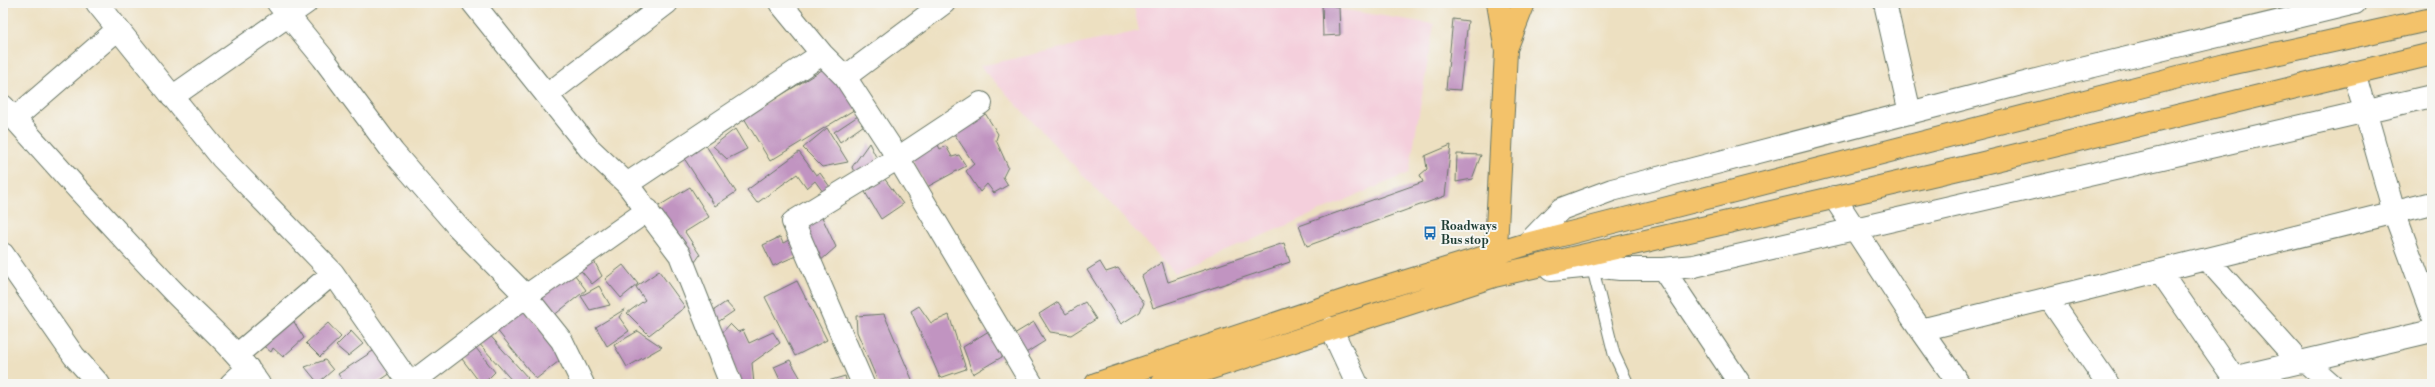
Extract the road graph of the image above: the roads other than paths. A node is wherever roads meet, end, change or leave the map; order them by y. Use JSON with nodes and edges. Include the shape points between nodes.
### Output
{"nodes":[{"id":1,"x":97,"y":3,"type":"edge"},
{"id":2,"x":306,"y":3,"type":"edge"},
{"id":3,"x":473,"y":3,"type":"edge"},
{"id":4,"x":667,"y":3,"type":"edge"},
{"id":5,"x":780,"y":3,"type":"edge"},
{"id":6,"x":944,"y":3,"type":"edge"},
{"id":7,"x":1498,"y":3,"type":"edge"},
{"id":8,"x":1524,"y":3,"type":"edge"},
{"id":9,"x":1885,"y":3,"type":"edge"},
{"id":10,"x":2355,"y":3,"type":"edge"},
{"id":11,"x":283,"y":9,"type":"edge"},
{"id":12,"x":2432,"y":19,"type":"edge"},
{"id":13,"x":118,"y":29,"type":"junction"},
{"id":14,"x":1506,"y":50,"type":"junction"},
{"id":15,"x":822,"y":54,"type":"junction"},
{"id":16,"x":2432,"y":54,"type":"edge"},
{"id":17,"x":2354,"y":72,"type":"junction"},
{"id":18,"x":845,"y":77,"type":"junction"},
{"id":19,"x":547,"y":95,"type":"junction"},
{"id":20,"x":2432,"y":96,"type":"edge"},
{"id":21,"x":172,"y":97,"type":"junction"},
{"id":22,"x":981,"y":103,"type":"dead end"},
{"id":23,"x":2365,"y":111,"type":"junction"},
{"id":24,"x":8,"y":113,"type":"edge"},
{"id":25,"x":1910,"y":113,"type":"junction"},
{"id":26,"x":898,"y":158,"type":"junction"},
{"id":27,"x":627,"y":184,"type":"junction"},
{"id":28,"x":1834,"y":198,"type":"junction"},
{"id":29,"x":2432,"y":203,"type":"edge"},
{"id":30,"x":648,"y":210,"type":"junction"},
{"id":31,"x":2394,"y":212,"type":"junction"},
{"id":32,"x":1854,"y":229,"type":"junction"},
{"id":33,"x":1527,"y":244,"type":"junction"},
{"id":34,"x":1495,"y":253,"type":"junction"},
{"id":35,"x":3,"y":254,"type":"edge"},
{"id":36,"x":2207,"y":259,"type":"junction"},
{"id":37,"x":1592,"y":266,"type":"junction"},
{"id":38,"x":1663,"y":269,"type":"junction"},
{"id":39,"x":2160,"y":270,"type":"junction"},
{"id":40,"x":333,"y":273,"type":"junction"},
{"id":41,"x":1494,"y":276,"type":"junction"},
{"id":42,"x":526,"y":296,"type":"junction"},
{"id":43,"x":2050,"y":298,"type":"junction"},
{"id":44,"x":2432,"y":315,"type":"edge"},
{"id":45,"x":1331,"y":328,"type":"junction"},
{"id":46,"x":1921,"y":330,"type":"junction"},
{"id":47,"x":2432,"y":331,"type":"edge"},
{"id":48,"x":2300,"y":362,"type":"junction"},
{"id":49,"x":248,"y":369,"type":"edge"},
{"id":50,"x":2235,"y":381,"type":"edge"},
{"id":51,"x":99,"y":384,"type":"edge"},
{"id":52,"x":231,"y":384,"type":"edge"},
{"id":53,"x":410,"y":384,"type":"edge"},
{"id":54,"x":583,"y":384,"type":"edge"},
{"id":55,"x":731,"y":384,"type":"edge"},
{"id":56,"x":862,"y":384,"type":"edge"},
{"id":57,"x":1032,"y":384,"type":"edge"},
{"id":58,"x":1096,"y":384,"type":"edge"},
{"id":59,"x":1162,"y":384,"type":"edge"},
{"id":60,"x":1357,"y":384,"type":"edge"},
{"id":61,"x":1628,"y":384,"type":"edge"},
{"id":62,"x":1740,"y":384,"type":"edge"},
{"id":63,"x":1959,"y":384,"type":"edge"},
{"id":64,"x":2108,"y":384,"type":"edge"},
{"id":65,"x":2331,"y":384,"type":"edge"}],
"edges":[{"from":1,"to":13,"type":"street"},
{"from":2,"to":11,"type":"street"},
{"from":3,"to":19,"type":"street"},
{"from":4,"to":19,"type":"street"},
{"from":5,"to":15,"type":"street"},
{"from":6,"to":18,"type":"street"},
{"from":7,"to":14,"type":"main road"},
{"from":8,"to":14,"type":"main road"},
{"from":9,"to":25,"type":"street"},
{"from":10,"to":25,"type":"street"},
{"from":11,"to":21,"type":"street"},
{"from":11,"to":42,"type":"street","via":[[323,58],[392,152],[458,227]]},
{"from":12,"to":33,"type":"main road","via":[[2225,65]]},
{"from":13,"to":21,"type":"street"},
{"from":13,"to":24,"type":"street"},
{"from":14,"to":34,"type":"main road"},
{"from":15,"to":18,"type":"street"},
{"from":15,"to":27,"type":"street"},
{"from":16,"to":17,"type":"main road"},
{"from":17,"to":23,"type":"street"},
{"from":17,"to":28,"type":"main road"},
{"from":18,"to":26,"type":"street"},
{"from":19,"to":27,"type":"street","via":[[589,148]]},
{"from":20,"to":23,"type":"street"},
{"from":21,"to":40,"type":"street","via":[[222,158]]},
{"from":22,"to":26,"type":"street"},
{"from":23,"to":31,"type":"street"},
{"from":23,"to":32,"type":"street"},
{"from":24,"to":49,"type":"street","via":[[57,169]]},
{"from":25,"to":33,"type":"street","via":[[1612,190],[1561,209]]},
{"from":26,"to":56,"type":"street","via":[[793,222]]},
{"from":26,"to":57,"type":"street"},
{"from":27,"to":30,"type":"street"},
{"from":28,"to":32,"type":"street"},
{"from":28,"to":41,"type":"main road"},
{"from":29,"to":31,"type":"street"},
{"from":30,"to":42,"type":"street"},
{"from":30,"to":55,"type":"street","via":[[680,255]]},
{"from":31,"to":36,"type":"street"},
{"from":31,"to":44,"type":"street"},
{"from":32,"to":38,"type":"street","via":[[1694,266]]},
{"from":32,"to":46,"type":"street"},
{"from":33,"to":34,"type":"main road"},
{"from":34,"to":41,"type":"main road"},
{"from":34,"to":58,"type":"main road"},
{"from":35,"to":51,"type":"street","via":[[74,356]]},
{"from":36,"to":39,"type":"street"},
{"from":36,"to":48,"type":"street"},
{"from":37,"to":38,"type":"street"},
{"from":37,"to":41,"type":"street"},
{"from":37,"to":61,"type":"lane","via":[[1614,354]]},
{"from":38,"to":62,"type":"street"},
{"from":39,"to":43,"type":"street"},
{"from":39,"to":50,"type":"street"},
{"from":40,"to":49,"type":"street"},
{"from":40,"to":53,"type":"street"},
{"from":41,"to":45,"type":"main road"},
{"from":42,"to":53,"type":"street"},
{"from":42,"to":54,"type":"street","via":[[562,341]]},
{"from":43,"to":46,"type":"street"},
{"from":43,"to":64,"type":"street"},
{"from":45,"to":59,"type":"main road"},
{"from":45,"to":60,"type":"street"},
{"from":46,"to":63,"type":"street"},
{"from":47,"to":48,"type":"street"},
{"from":48,"to":50,"type":"street"},
{"from":48,"to":65,"type":"street","via":[[2307,363]]},
{"from":49,"to":52,"type":"street"}]}
